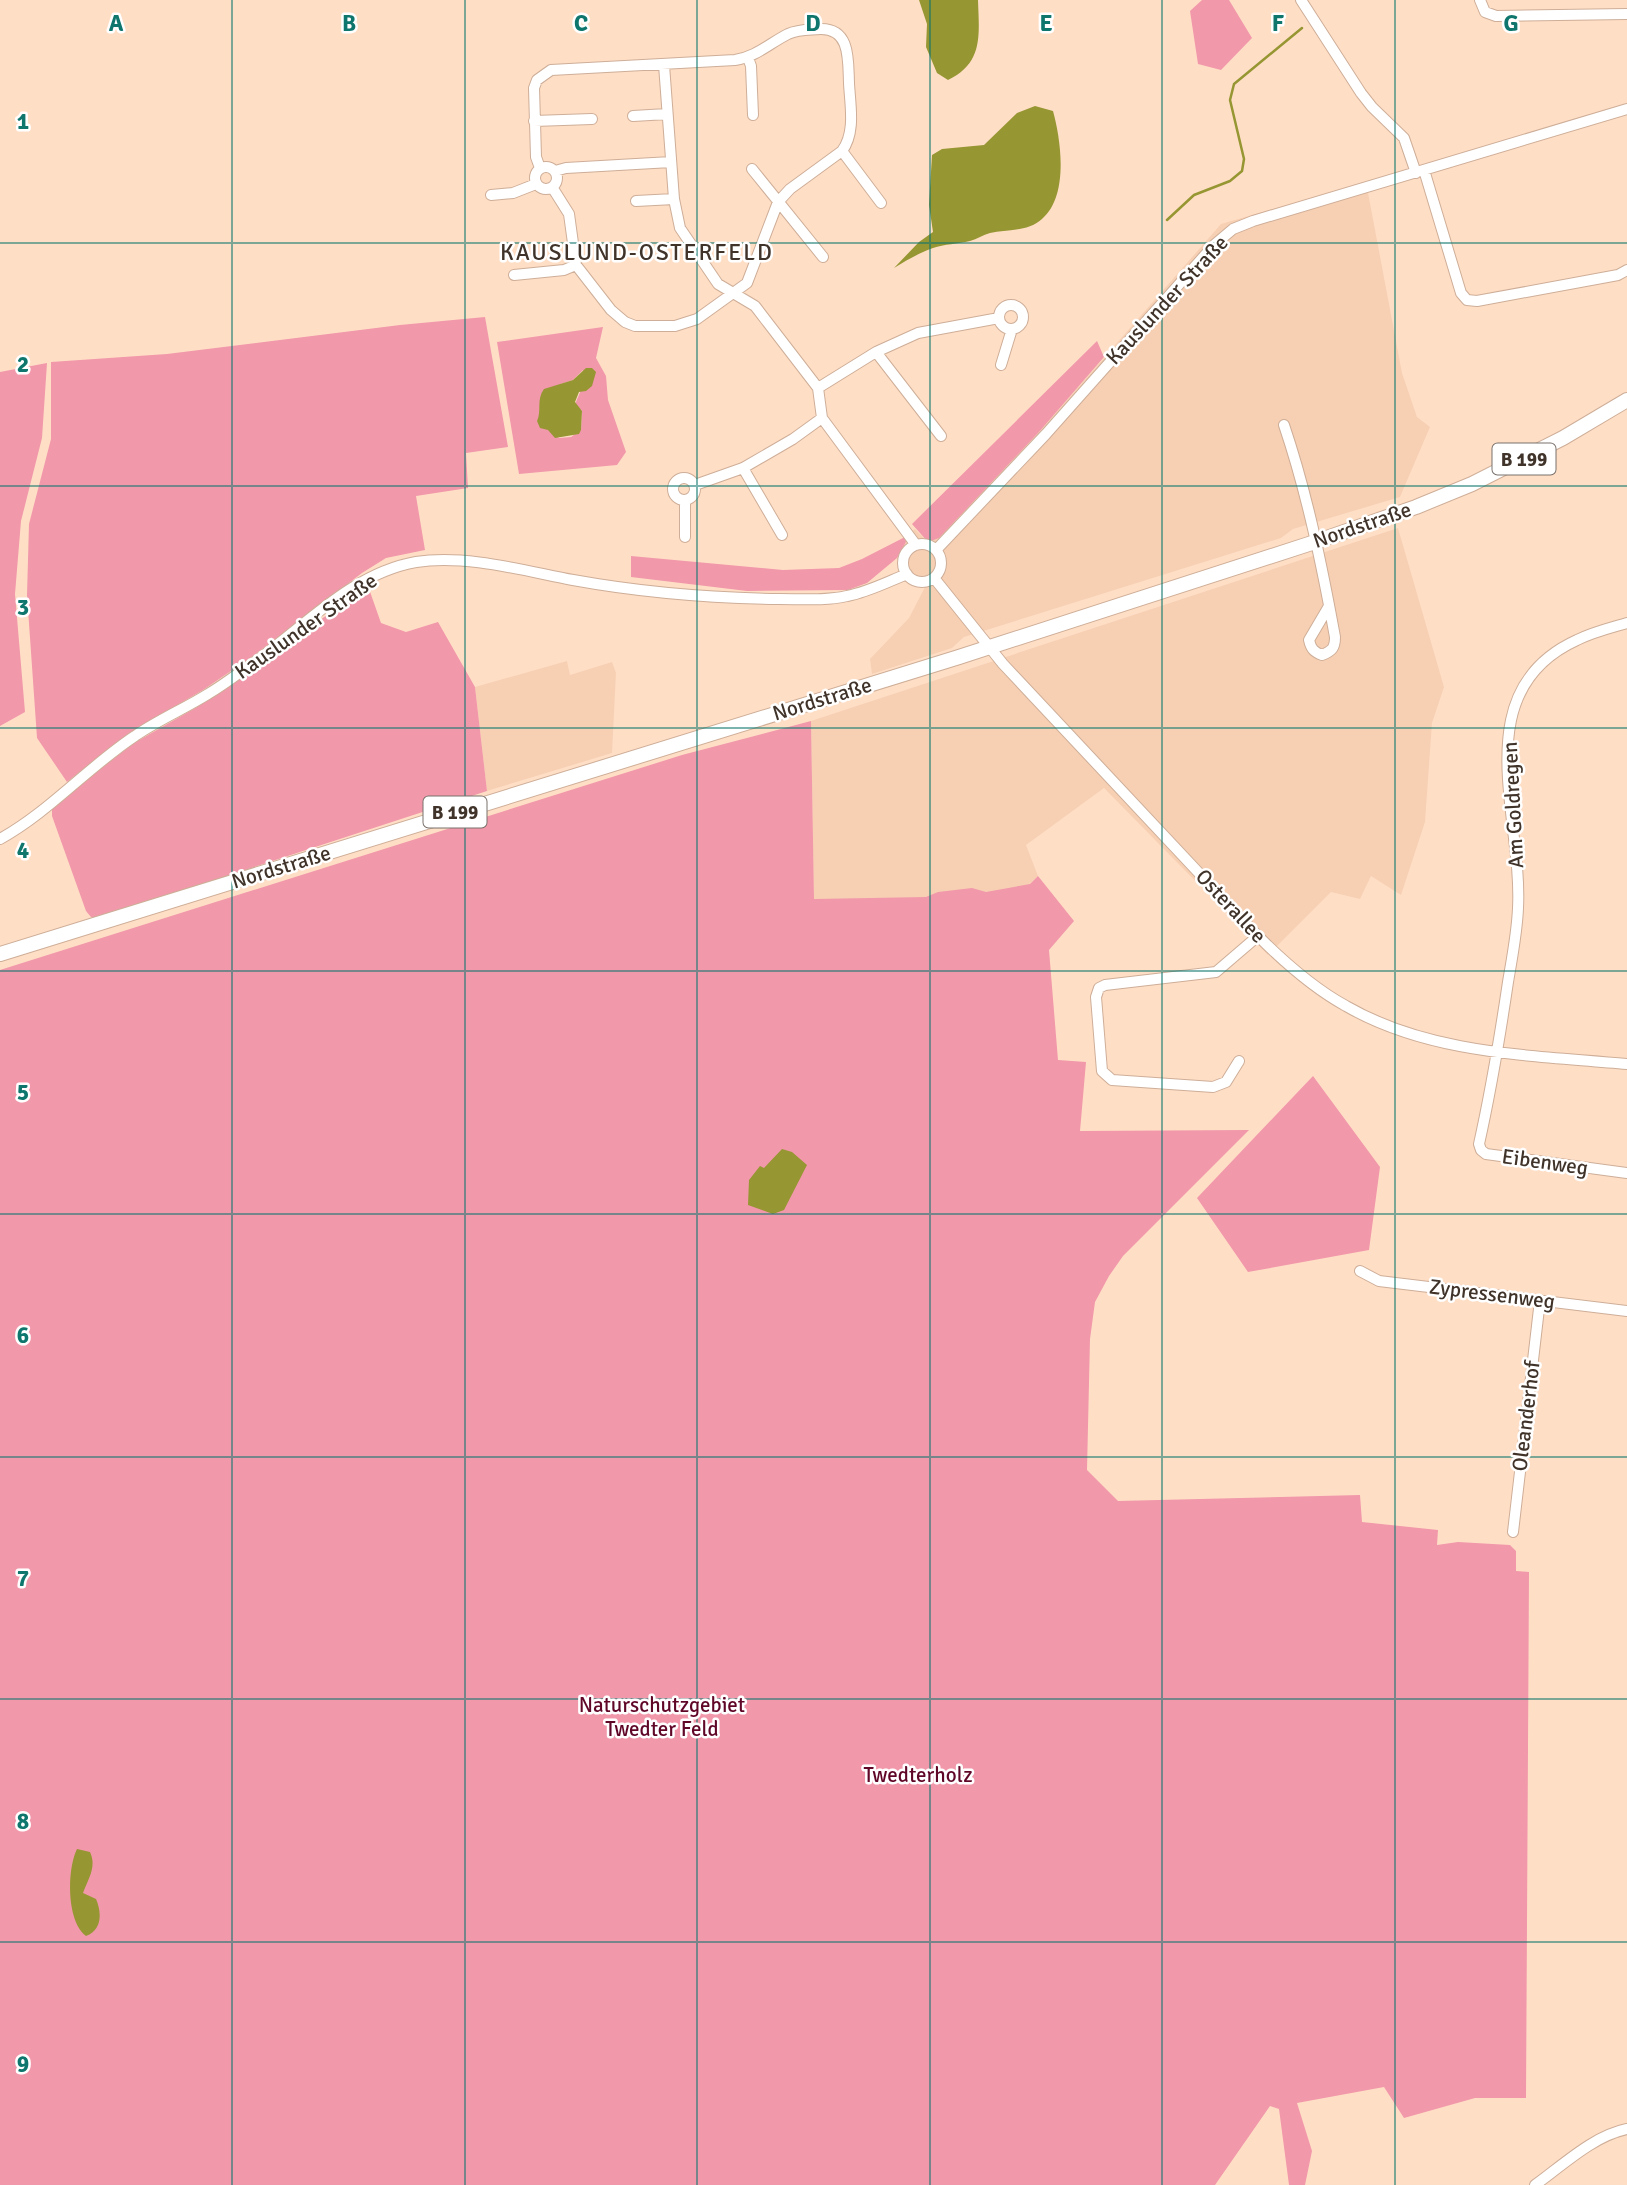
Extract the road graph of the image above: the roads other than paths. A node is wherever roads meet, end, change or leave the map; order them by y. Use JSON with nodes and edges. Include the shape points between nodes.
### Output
{"nodes":[{"id":1,"x":1301,"y":0,"type":"edge"},
{"id":2,"x":1480,"y":0,"type":"edge"},
{"id":3,"x":1627,"y":14,"type":"edge"},
{"id":4,"x":748,"y":58,"type":"junction"},
{"id":5,"x":664,"y":65,"type":"junction"},
{"id":6,"x":1627,"y":109,"type":"edge"},
{"id":7,"x":667,"y":114,"type":"junction"},
{"id":8,"x":753,"y":115,"type":"dead end"},
{"id":9,"x":633,"y":116,"type":"dead end"},
{"id":10,"x":592,"y":119,"type":"dead end"},
{"id":11,"x":534,"y":121,"type":"junction"},
{"id":12,"x":842,"y":151,"type":"junction"},
{"id":13,"x":671,"y":162,"type":"junction"},
{"id":14,"x":540,"y":168,"type":"junction"},
{"id":15,"x":752,"y":169,"type":"dead end"},
{"id":16,"x":555,"y":171,"type":"junction"},
{"id":17,"x":1420,"y":171,"type":"junction"},
{"id":18,"x":536,"y":184,"type":"junction"},
{"id":19,"x":552,"y":187,"type":"junction"},
{"id":20,"x":491,"y":195,"type":"dead end"},
{"id":21,"x":674,"y":199,"type":"junction"},
{"id":22,"x":636,"y":201,"type":"dead end"},
{"id":23,"x":778,"y":202,"type":"junction"},
{"id":24,"x":881,"y":203,"type":"dead end"},
{"id":25,"x":823,"y":257,"type":"dead end"},
{"id":26,"x":576,"y":265,"type":"junction"},
{"id":27,"x":1627,"y":270,"type":"edge"},
{"id":28,"x":514,"y":275,"type":"dead end"},
{"id":29,"x":735,"y":293,"type":"junction"},
{"id":30,"x":999,"y":318,"type":"junction"},
{"id":31,"x":1012,"y":329,"type":"junction"},
{"id":32,"x":876,"y":352,"type":"junction"},
{"id":33,"x":1001,"y":365,"type":"dead end"},
{"id":34,"x":818,"y":388,"type":"junction"},
{"id":35,"x":1627,"y":400,"type":"edge"},
{"id":36,"x":822,"y":418,"type":"junction"},
{"id":37,"x":1284,"y":425,"type":"dead end"},
{"id":38,"x":941,"y":436,"type":"dead end"},
{"id":39,"x":743,"y":468,"type":"junction"},
{"id":40,"x":695,"y":485,"type":"junction"},
{"id":41,"x":685,"y":500,"type":"junction"},
{"id":42,"x":782,"y":535,"type":"dead end"},
{"id":43,"x":685,"y":537,"type":"dead end"},
{"id":44,"x":1315,"y":542,"type":"junction"},
{"id":45,"x":916,"y":545,"type":"junction"},
{"id":46,"x":936,"y":550,"type":"junction"},
{"id":47,"x":907,"y":574,"type":"junction"},
{"id":48,"x":934,"y":578,"type":"junction"},
{"id":49,"x":1329,"y":606,"type":"dead end"},
{"id":50,"x":1627,"y":623,"type":"edge"},
{"id":51,"x":988,"y":648,"type":"junction"},
{"id":52,"x":0,"y":839,"type":"edge"},
{"id":53,"x":1258,"y":936,"type":"junction"},
{"id":54,"x":0,"y":954,"type":"edge"},
{"id":55,"x":1499,"y":1051,"type":"junction"},
{"id":56,"x":1239,"y":1061,"type":"dead end"},
{"id":57,"x":1627,"y":1065,"type":"edge"},
{"id":58,"x":1627,"y":1173,"type":"edge"},
{"id":59,"x":1360,"y":1271,"type":"dead end"},
{"id":60,"x":1540,"y":1300,"type":"junction"},
{"id":61,"x":1627,"y":1311,"type":"edge"},
{"id":62,"x":1513,"y":1532,"type":"dead end"},
{"id":63,"x":1627,"y":2129,"type":"edge"},
{"id":64,"x":1535,"y":2185,"type":"edge"}],
"edges":[{"from":1,"to":17,"type":"street","via":[[1367,100],[1404,138]]},
{"from":2,"to":3,"type":"street","via":[[1485,12],[1496,16]]},
{"from":4,"to":5,"type":"street"},
{"from":4,"to":8,"type":"street"},
{"from":4,"to":12,"type":"street","via":[[802,30],[836,32],[845,43],[851,128]]},
{"from":5,"to":7,"type":"street"},
{"from":5,"to":11,"type":"street","via":[[551,71],[537,80],[534,88]]},
{"from":6,"to":17,"type":"street","name":"Kauslunder Straße"},
{"from":7,"to":9,"type":"street"},
{"from":7,"to":13,"type":"street"},
{"from":10,"to":11,"type":"street"},
{"from":11,"to":14,"type":"street"},
{"from":12,"to":23,"type":"street"},
{"from":12,"to":24,"type":"street"},
{"from":13,"to":16,"type":"street"},
{"from":13,"to":21,"type":"street"},
{"from":14,"to":16,"type":"street"},
{"from":14,"to":18,"type":"street"},
{"from":15,"to":23,"type":"street"},
{"from":16,"to":19,"type":"street"},
{"from":17,"to":27,"type":"street","via":[[1467,300]]},
{"from":17,"to":46,"type":"street","name":"Kauslunder Straße","via":[[1233,229],[1214,244]]},
{"from":18,"to":19,"type":"street"},
{"from":18,"to":20,"type":"street"},
{"from":19,"to":26,"type":"street","via":[[569,214]]},
{"from":21,"to":22,"type":"street"},
{"from":21,"to":29,"type":"street","via":[[680,228],[718,284]]},
{"from":23,"to":25,"type":"street"},
{"from":23,"to":29,"type":"street","via":[[747,283]]},
{"from":26,"to":28,"type":"street"},
{"from":26,"to":29,"type":"street","via":[[611,310],[635,327],[686,324]]},
{"from":29,"to":34,"type":"street","via":[[755,306]]},
{"from":30,"to":31,"type":"street"},
{"from":30,"to":31,"type":"street","via":[[1004,307],[1017,306],[1022,322]]},
{"from":30,"to":32,"type":"street","via":[[918,333]]},
{"from":31,"to":33,"type":"street"},
{"from":32,"to":34,"type":"street"},
{"from":32,"to":38,"type":"street"},
{"from":34,"to":36,"type":"street"},
{"from":35,"to":44,"type":"main road","name":"Nordstraße","number":"B 199","via":[[1472,484]]},
{"from":36,"to":39,"type":"street"},
{"from":36,"to":45,"type":"street"},
{"from":37,"to":44,"type":"street"},
{"from":39,"to":40,"type":"street"},
{"from":39,"to":42,"type":"street"},
{"from":40,"to":41,"type":"street","via":[[694,495]]},
{"from":40,"to":41,"type":"street","via":[[687,478],[676,482],[674,493]]},
{"from":41,"to":43,"type":"street"},
{"from":44,"to":49,"type":"street"},
{"from":44,"to":51,"type":"main road","name":"Nordstraße","number":"B 199"},
{"from":45,"to":46,"type":"street","via":[[927,544]]},
{"from":45,"to":47,"type":"street","via":[[904,556]]},
{"from":46,"to":48,"type":"street","via":[[942,561]]},
{"from":47,"to":48,"type":"street","name":"Kauslunder Straße","via":[[915,581]]},
{"from":47,"to":52,"type":"street","name":"Kauslunder Straße","via":[[847,596],[764,599],[596,583],[446,560],[418,562],[377,574],[352,588],[208,694],[133,737]]},
{"from":48,"to":51,"type":"street","name":"Osterallee"},
{"from":50,"to":55,"type":"street","name":"Am Goldregen","via":[[1575,640],[1551,655],[1525,682],[1512,710],[1507,756],[1518,907]]},
{"from":51,"to":53,"type":"street","name":"Osterallee"},
{"from":51,"to":54,"type":"main road","name":"Nordstraße","number":"B 199"},
{"from":53,"to":55,"type":"street","name":"Osterallee","via":[[1315,986],[1372,1020],[1432,1041]]},
{"from":53,"to":56,"type":"street","via":[[1216,972],[1104,985],[1096,997],[1106,1078],[1213,1087],[1226,1082]]},
{"from":55,"to":57,"type":"street","name":"Osterallee"},
{"from":55,"to":58,"type":"street","name":"Eibenweg","via":[[1481,1150]]},
{"from":59,"to":60,"type":"street","name":"Zypressenweg","via":[[1379,1281]]},
{"from":60,"to":61,"type":"street","name":"Zypressenweg"},
{"from":60,"to":62,"type":"street","name":"Oleanderhof"},
{"from":63,"to":64,"type":"street","via":[[1598,2140]]}]}
